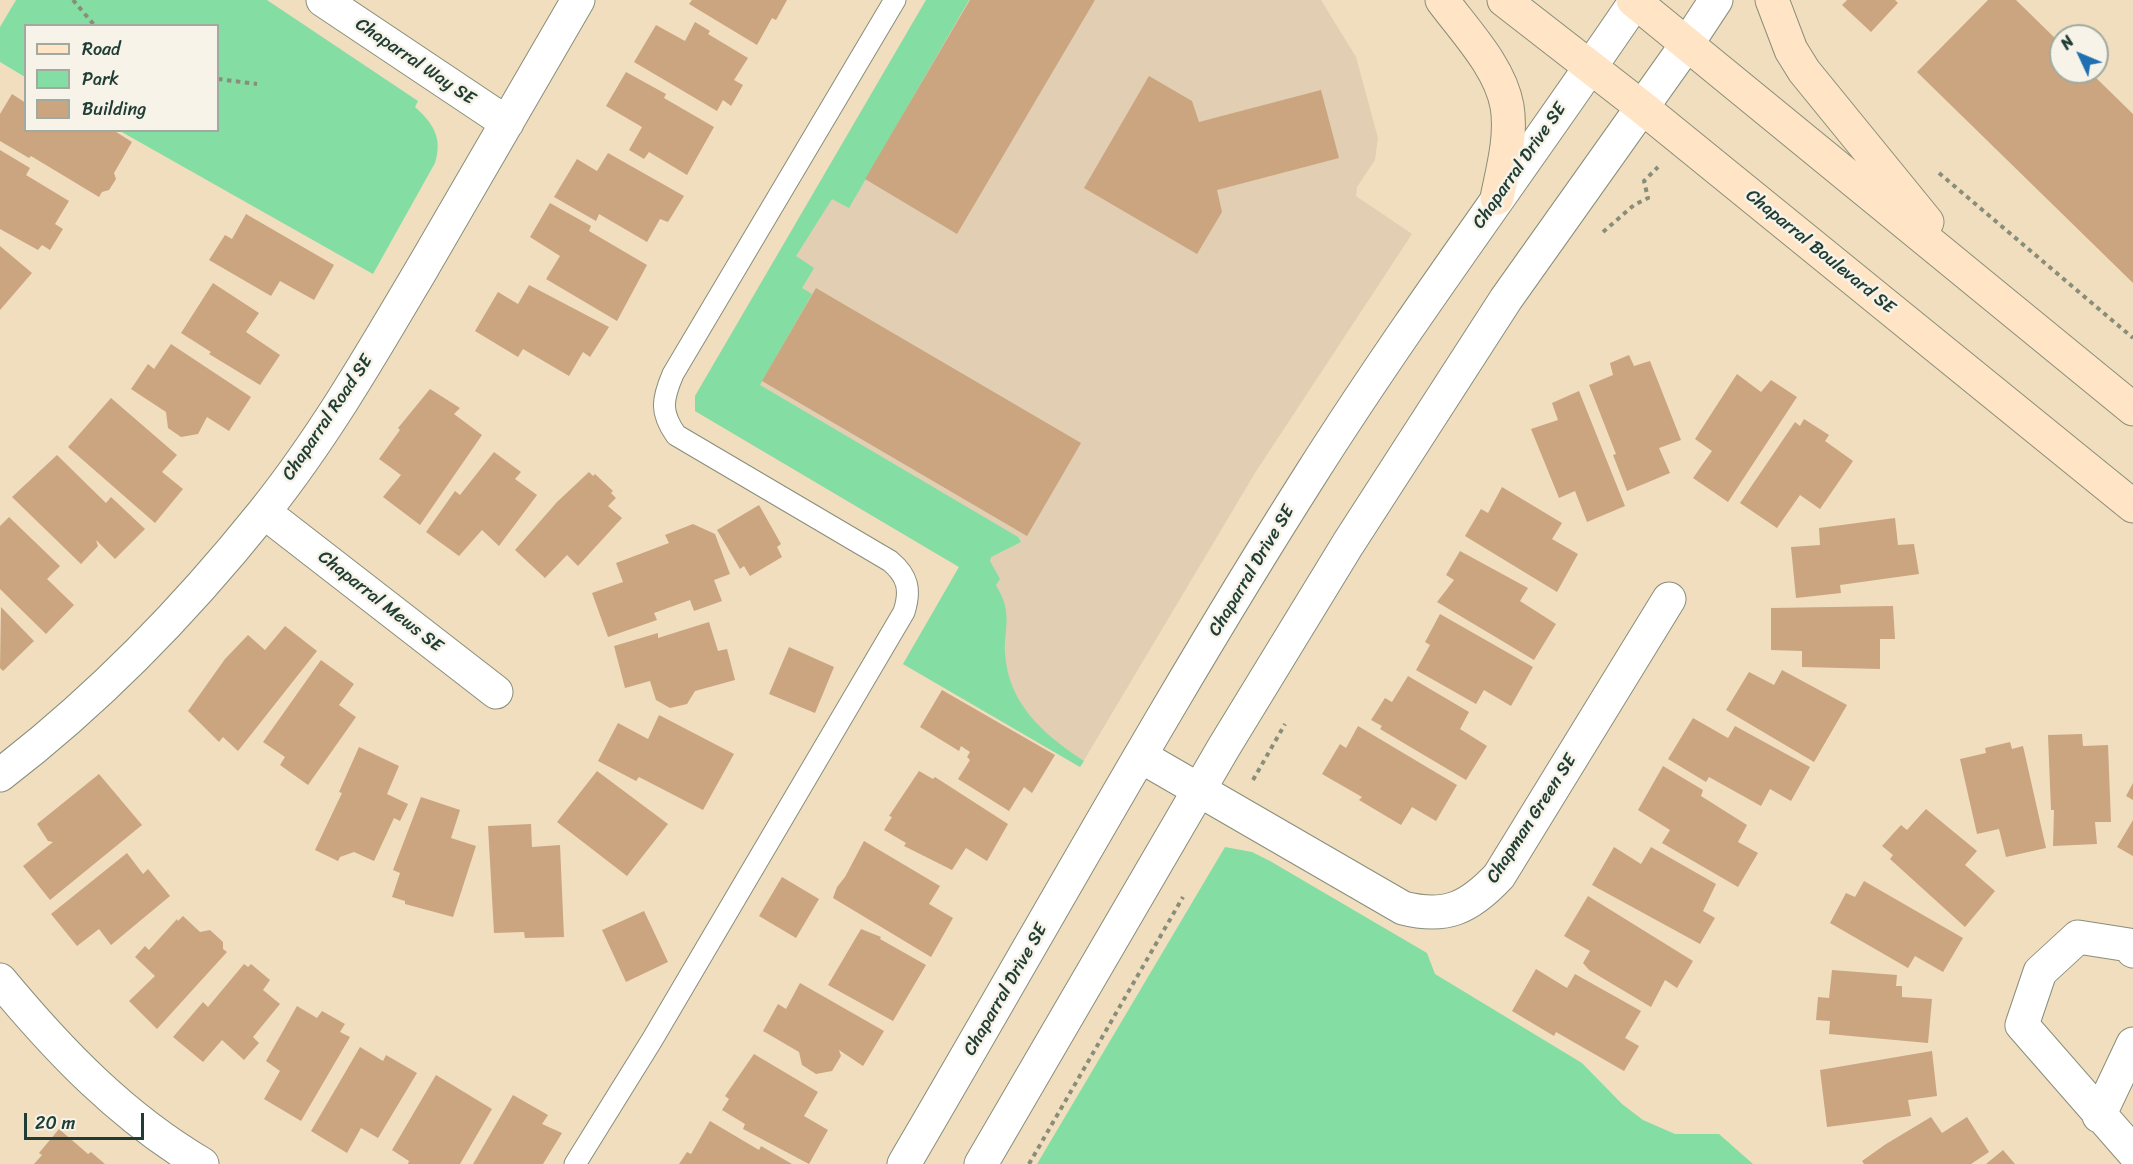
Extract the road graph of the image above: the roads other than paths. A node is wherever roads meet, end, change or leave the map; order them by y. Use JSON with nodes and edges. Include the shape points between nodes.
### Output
{"nodes":[{"id":1,"x":323,"y":0,"type":"edge"},
{"id":2,"x":578,"y":0,"type":"edge"},
{"id":3,"x":895,"y":0,"type":"edge"},
{"id":4,"x":1442,"y":0,"type":"edge"},
{"id":5,"x":1504,"y":0,"type":"edge"},
{"id":6,"x":1716,"y":0,"type":"edge"},
{"id":7,"x":1772,"y":0,"type":"edge"},
{"id":8,"x":1635,"y":1,"type":"edge"},
{"id":9,"x":1687,"y":44,"type":"junction"},
{"id":10,"x":1591,"y":67,"type":"junction"},
{"id":11,"x":1643,"y":108,"type":"junction"},
{"id":12,"x":507,"y":123,"type":"junction"},
{"id":13,"x":1497,"y":198,"type":"junction"},
{"id":14,"x":1968,"y":273,"type":"junction"},
{"id":15,"x":2133,"y":409,"type":"edge"},
{"id":16,"x":2133,"y":506,"type":"edge"},
{"id":17,"x":264,"y":512,"type":"junction"},
{"id":18,"x":1669,"y":599,"type":"dead end"},
{"id":19,"x":496,"y":692,"type":"dead end"},
{"id":20,"x":1142,"y":757,"type":"junction"},
{"id":21,"x":0,"y":775,"type":"edge"},
{"id":22,"x":1199,"y":791,"type":"junction"},
{"id":23,"x":2133,"y":951,"type":"edge"},
{"id":24,"x":0,"y":980,"type":"edge"},
{"id":25,"x":2133,"y":1044,"type":"edge"},
{"id":26,"x":2099,"y":1116,"type":"junction"},
{"id":27,"x":2133,"y":1152,"type":"edge"},
{"id":28,"x":202,"y":1164,"type":"edge"},
{"id":29,"x":575,"y":1164,"type":"edge"},
{"id":30,"x":904,"y":1164,"type":"edge"},
{"id":31,"x":981,"y":1164,"type":"edge"}],
"edges":[{"from":1,"to":12,"type":"street","name":"Chaparral Way SE"},
{"from":2,"to":12,"type":"street","name":"Chaparral Road SE"},
{"from":3,"to":29,"type":"lane","via":[[673,374],[663,404],[666,420],[676,435],[896,565],[908,583],[908,598],[904,612]]},
{"from":4,"to":13,"type":"main road","via":[[1486,60],[1504,95],[1507,133]]},
{"from":5,"to":10,"type":"main road","name":"Chaparral Boulevard SE"},
{"from":6,"to":9,"type":"street"},
{"from":7,"to":14,"type":"main road","via":[[1791,50],[1804,71]]},
{"from":8,"to":9,"type":"main road"},
{"from":8,"to":10,"type":"street","name":"Chaparral Drive SE"},
{"from":9,"to":11,"type":"street"},
{"from":9,"to":14,"type":"main road"},
{"from":10,"to":11,"type":"main road","name":"Chaparral Boulevard SE"},
{"from":10,"to":13,"type":"street","name":"Chaparral Drive SE"},
{"from":11,"to":16,"type":"main road","name":"Chaparral Boulevard SE"},
{"from":11,"to":22,"type":"street","via":[[1544,245],[1393,472]]},
{"from":12,"to":17,"type":"street","name":"Chaparral Road SE","via":[[393,319]]},
{"from":13,"to":20,"type":"street","name":"Chaparral Drive SE","via":[[1311,473]]},
{"from":14,"to":15,"type":"main road"},
{"from":17,"to":19,"type":"street","name":"Chaparral Mews SE"},
{"from":17,"to":21,"type":"street","name":"Chaparral Road SE","via":[[122,669]]},
{"from":18,"to":22,"type":"street","name":"Chapman Green SE","via":[[1499,876],[1480,897],[1460,908],[1422,913],[1403,908]]},
{"from":20,"to":22,"type":"street","name":"Chapman Green SE"},
{"from":20,"to":30,"type":"street","name":"Chaparral Drive SE"},
{"from":22,"to":31,"type":"street"},
{"from":23,"to":26,"type":"street","via":[[2129,945],[2078,938],[2040,972],[2022,1026]]},
{"from":24,"to":28,"type":"street","via":[[71,1060],[114,1101]]},
{"from":25,"to":26,"type":"street"},
{"from":26,"to":27,"type":"street"}]}
